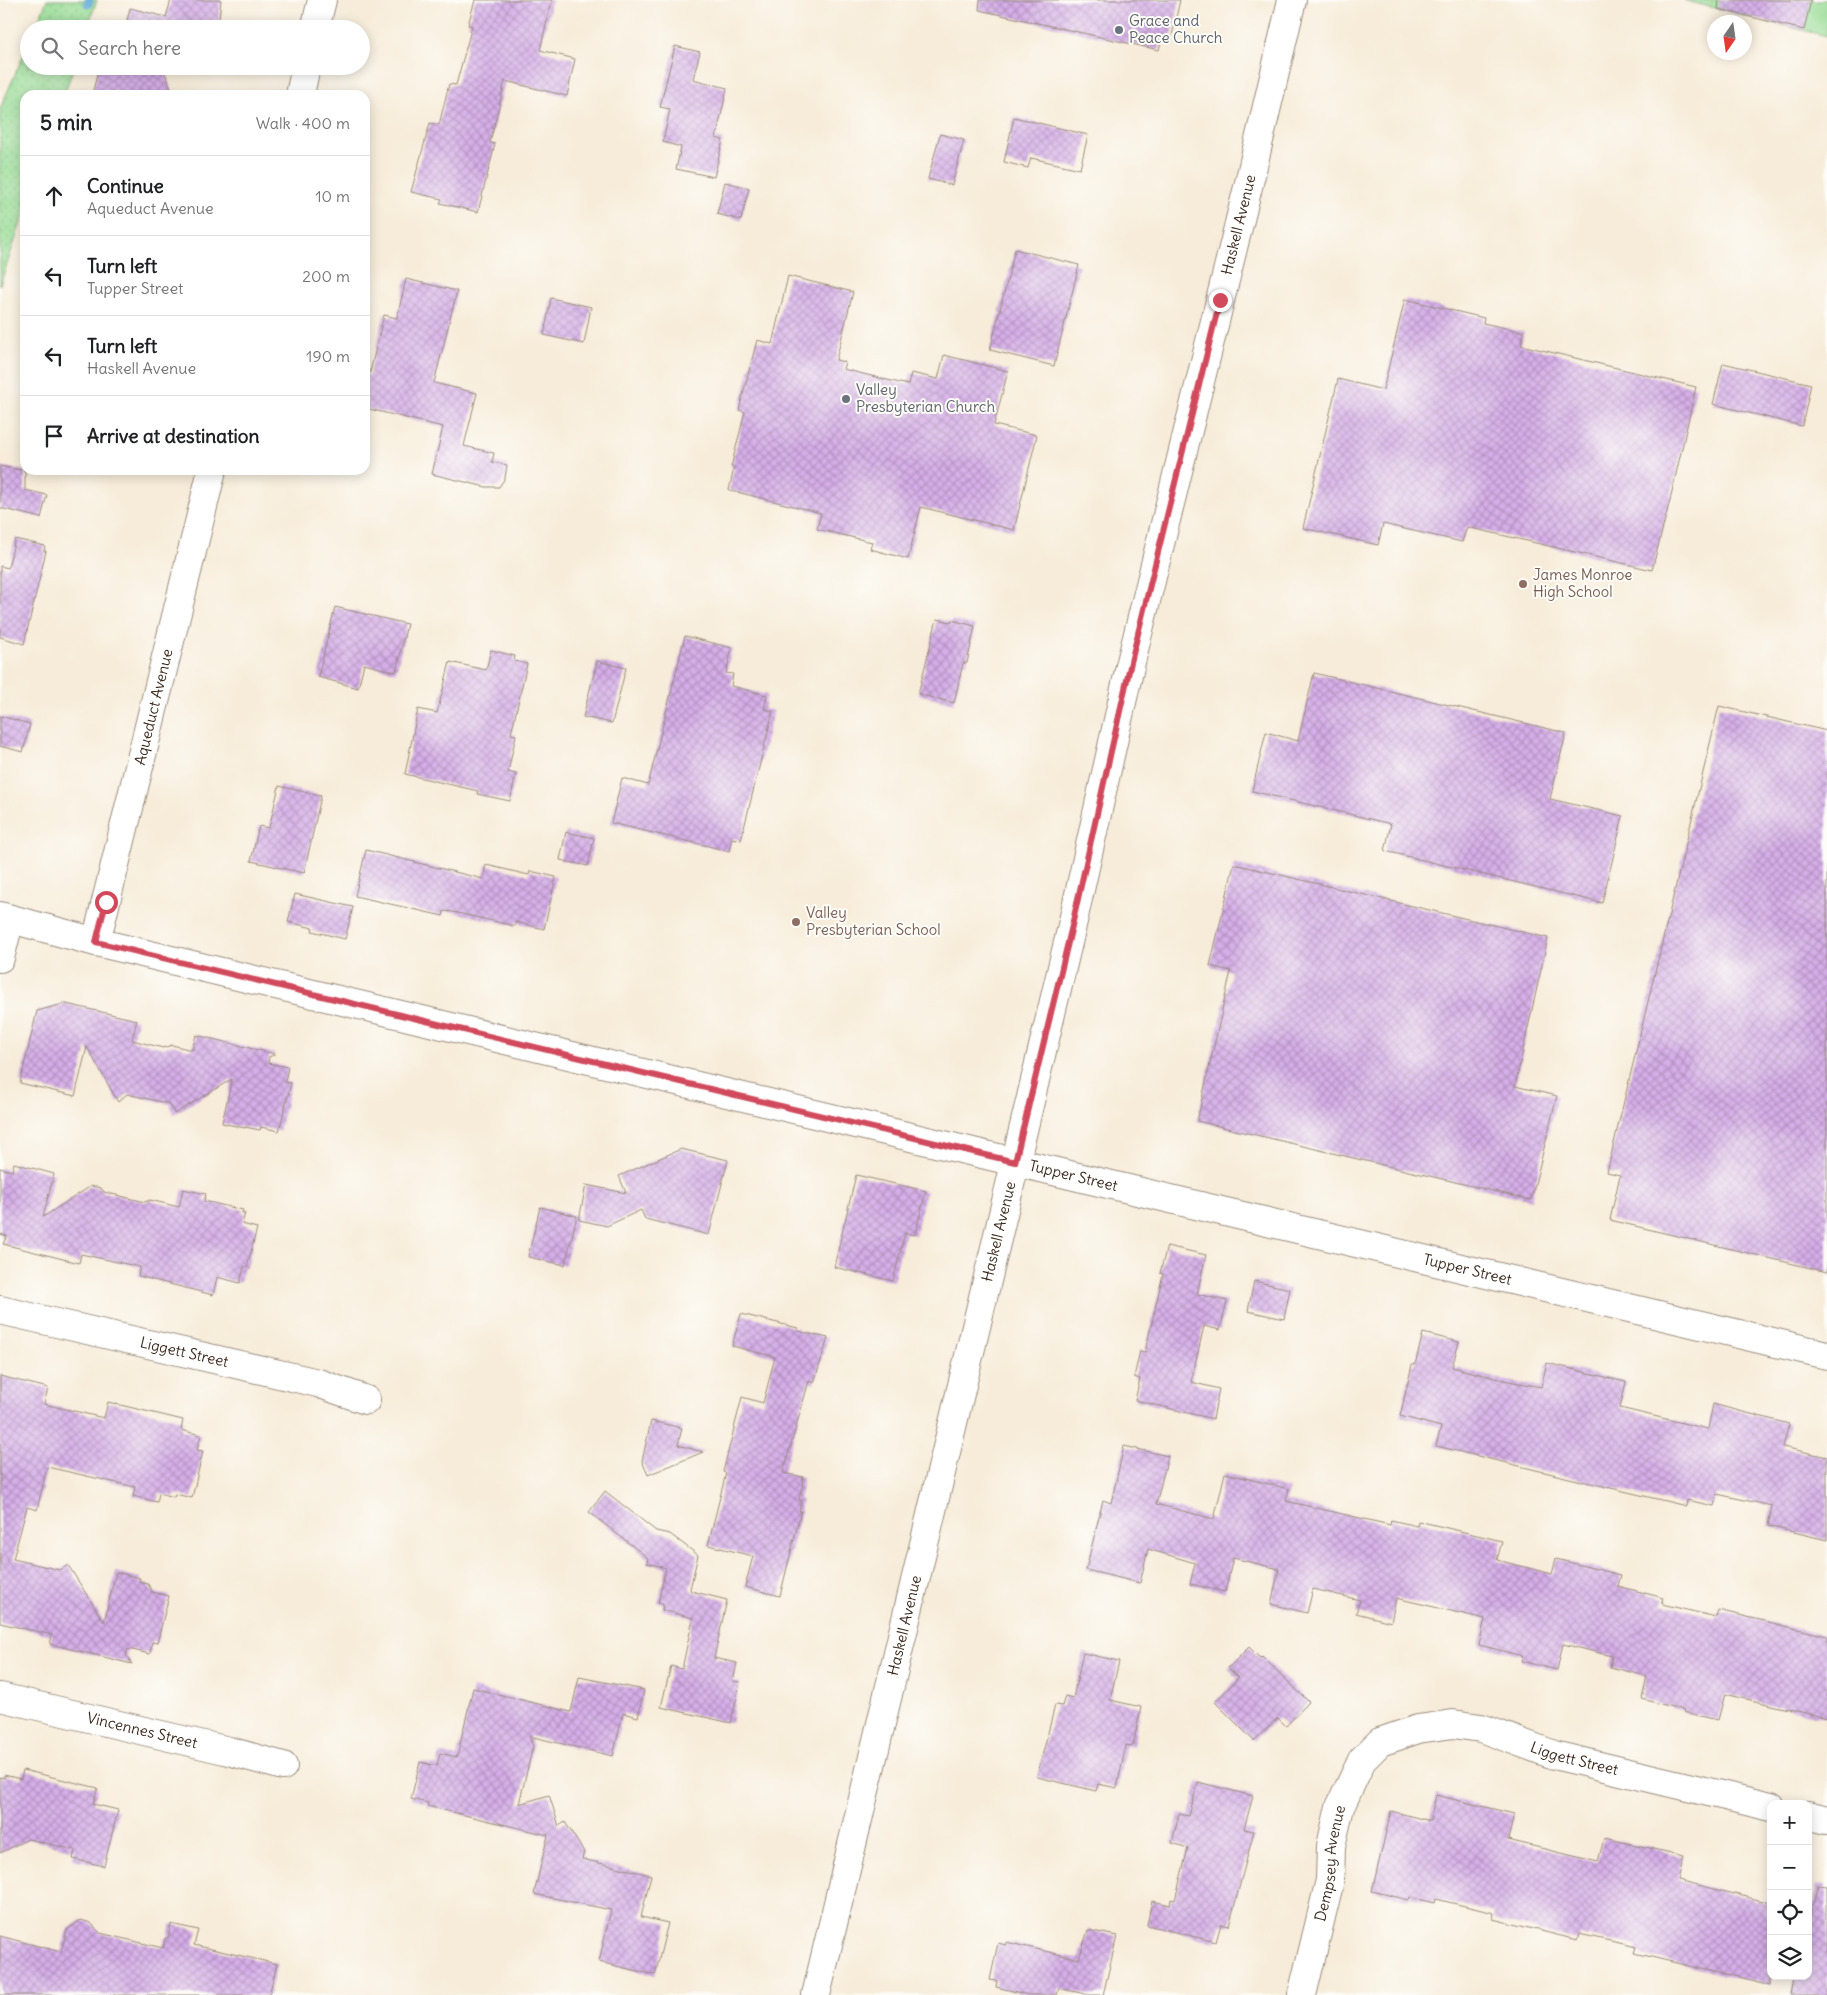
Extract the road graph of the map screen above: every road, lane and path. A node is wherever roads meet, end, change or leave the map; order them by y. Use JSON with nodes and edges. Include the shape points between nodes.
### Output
{"nodes":[{"id":1,"x":322,"y":0,"type":"edge"},
{"id":2,"x":1292,"y":0,"type":"edge"},
{"id":3,"x":317,"y":20,"type":"edge"},
{"id":4,"x":304,"y":75,"type":"edge"},
{"id":5,"x":301,"y":90,"type":"edge"},
{"id":6,"x":211,"y":475,"type":"edge"},
{"id":7,"x":5,"y":917,"type":"edge"},
{"id":8,"x":96,"y":942,"type":"junction"},
{"id":9,"x":0,"y":958,"type":"edge"},
{"id":10,"x":1015,"y":1162,"type":"junction"},
{"id":11,"x":0,"y":1310,"type":"edge"},
{"id":12,"x":1827,"y":1355,"type":"edge"},
{"id":13,"x":366,"y":1400,"type":"dead end"},
{"id":14,"x":0,"y":1697,"type":"edge"},
{"id":15,"x":1380,"y":1742,"type":"joint"},
{"id":16,"x":283,"y":1766,"type":"dead end"},
{"id":17,"x":1767,"y":1805,"type":"edge"},
{"id":18,"x":1812,"y":1817,"type":"edge"},
{"id":19,"x":1827,"y":1820,"type":"edge"},
{"id":20,"x":816,"y":1995,"type":"edge"},
{"id":21,"x":1302,"y":1995,"type":"edge"}],
"edges":[{"from":1,"to":3,"type":"street"},
{"from":2,"to":10,"type":"street","name":"Haskell Avenue","via":[[1131,662]]},
{"from":4,"to":5,"type":"street"},
{"from":6,"to":8,"type":"street","name":"Aqueduct Avenue"},
{"from":7,"to":8,"type":"street","name":"Tupper Street"},
{"from":7,"to":9,"type":"street"},
{"from":8,"to":10,"type":"street","name":"Tupper Street"},
{"from":10,"to":12,"type":"street","name":"Tupper Street"},
{"from":10,"to":20,"type":"street","name":"Haskell Avenue"},
{"from":11,"to":13,"type":"street","name":"Liggett Street","via":[[318,1383]]},
{"from":14,"to":16,"type":"street","name":"Vincennes Street"},
{"from":15,"to":17,"type":"street","name":"Liggett Street","via":[[1418,1729],[1453,1724],[1481,1728],[1554,1755]]},
{"from":15,"to":21,"type":"street","name":"Dempsey Avenue","via":[[1362,1760],[1340,1807],[1331,1846],[1330,1880]]},
{"from":18,"to":19,"type":"street"}]}
